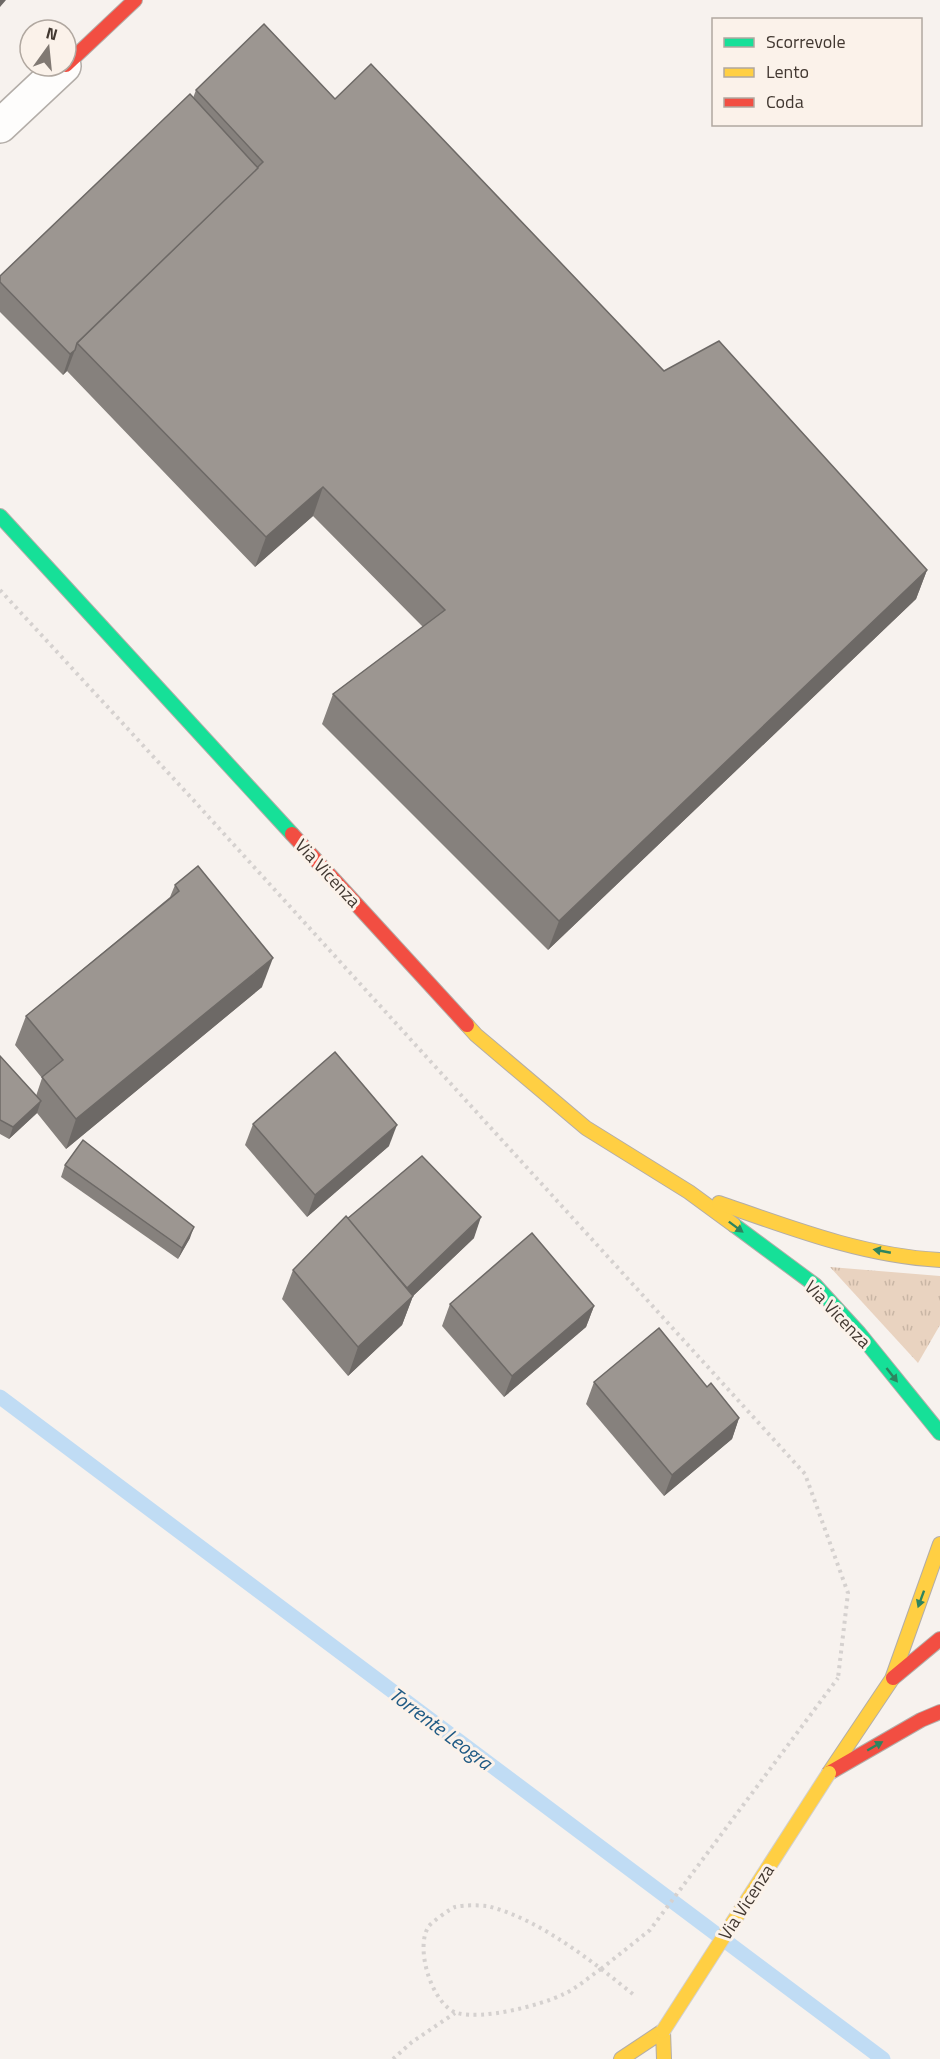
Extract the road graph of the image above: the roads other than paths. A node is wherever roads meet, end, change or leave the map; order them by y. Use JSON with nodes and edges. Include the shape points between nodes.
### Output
{"nodes":[{"id":1,"x":135,"y":0,"type":"edge"},
{"id":2,"x":78,"y":53,"type":"edge"},
{"id":3,"x":51,"y":78,"type":"edge"},
{"id":4,"x":0,"y":126,"type":"edge"},
{"id":5,"x":0,"y":516,"type":"edge"},
{"id":6,"x":689,"y":1192,"type":"junction"},
{"id":7,"x":940,"y":1260,"type":"edge"},
{"id":8,"x":940,"y":1433,"type":"edge"},
{"id":9,"x":940,"y":1544,"type":"edge"},
{"id":10,"x":940,"y":1639,"type":"edge"},
{"id":11,"x":892,"y":1679,"type":"junction"},
{"id":12,"x":940,"y":1712,"type":"edge"},
{"id":13,"x":829,"y":1773,"type":"junction"},
{"id":14,"x":663,"y":2031,"type":"junction"},
{"id":15,"x":621,"y":2059,"type":"edge"},
{"id":16,"x":664,"y":2059,"type":"edge"}],
"edges":[{"from":1,"to":2,"type":"main road"},
{"from":3,"to":4,"type":"street"},
{"from":5,"to":6,"type":"main road","name":"Via Vicenza","via":[[476,1035],[586,1128]]},
{"from":7,"to":6,"type":"main road","name":"Via Vicenza","one_way":true,"via":[[824,1240]]},
{"from":6,"to":8,"type":"main road","name":"Via Vicenza","one_way":true,"via":[[815,1286],[859,1333]]},
{"from":9,"to":11,"type":"main road","one_way":true},
{"from":10,"to":11,"type":"main road"},
{"from":11,"to":13,"type":"main road","name":"Via Vicenza"},
{"from":13,"to":12,"type":"main road","name":"Via Vicenza","one_way":true},
{"from":13,"to":14,"type":"main road","name":"Via Vicenza","bridge":true},
{"from":14,"to":15,"type":"main road","name":"Via Vicenza"},
{"from":14,"to":16,"type":"main road"}]}
